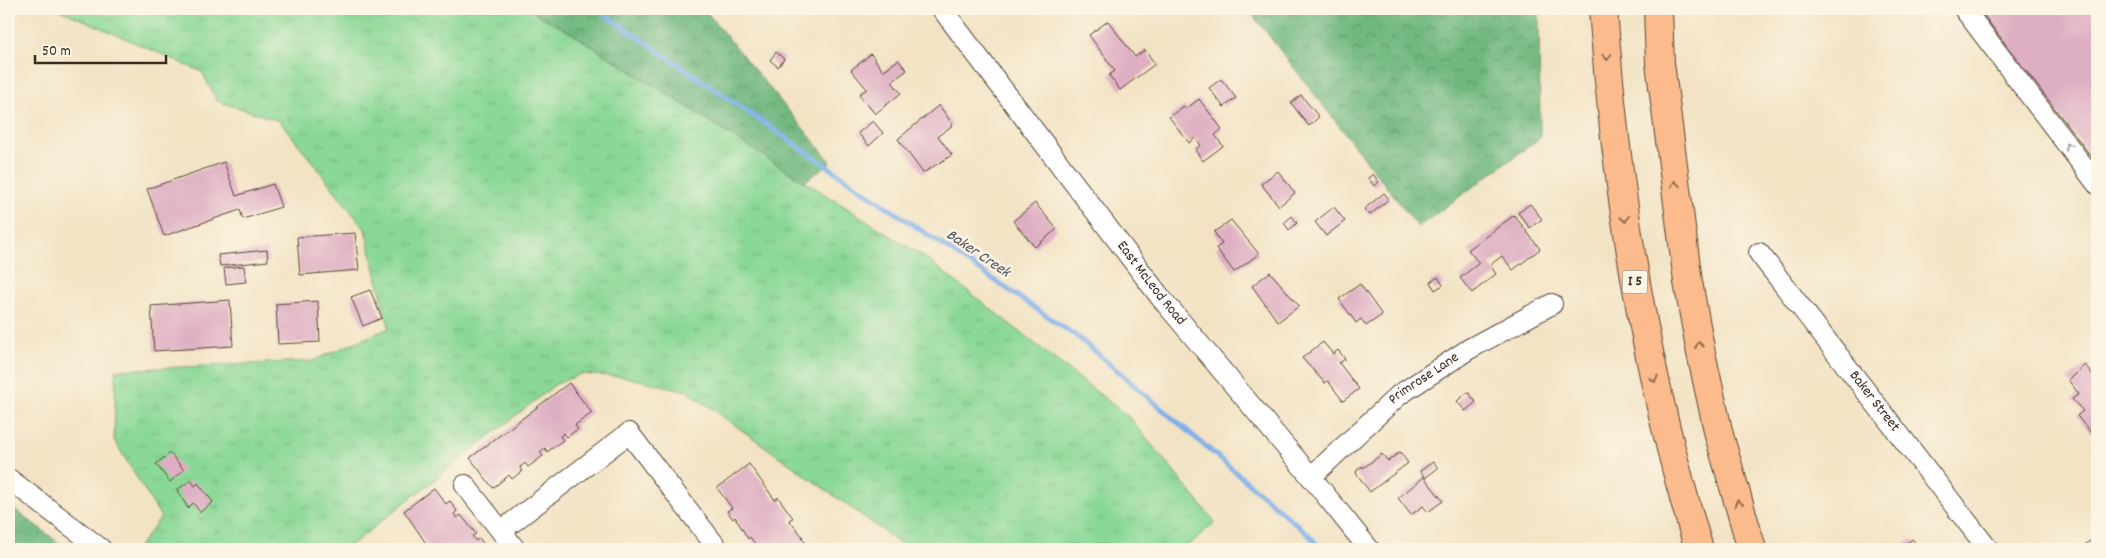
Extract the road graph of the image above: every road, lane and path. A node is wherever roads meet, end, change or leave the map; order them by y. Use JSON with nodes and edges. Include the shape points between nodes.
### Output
{"nodes":[{"id":1,"x":942,"y":9,"type":"edge"},
{"id":2,"x":1603,"y":9,"type":"edge"},
{"id":3,"x":1658,"y":9,"type":"edge"},
{"id":4,"x":1964,"y":9,"type":"edge"},
{"id":5,"x":2097,"y":184,"type":"edge"},
{"id":6,"x":1759,"y":253,"type":"dead end"},
{"id":7,"x":1552,"y":304,"type":"dead end"},
{"id":8,"x":1311,"y":477,"type":"junction"},
{"id":9,"x":9,"y":479,"type":"edge"},
{"id":10,"x":466,"y":485,"type":"dead end"},
{"id":11,"x":501,"y":531,"type":"junction"},
{"id":12,"x":101,"y":549,"type":"edge"},
{"id":13,"x":515,"y":549,"type":"edge"},
{"id":14,"x":718,"y":549,"type":"edge"},
{"id":15,"x":1369,"y":549,"type":"edge"},
{"id":16,"x":1699,"y":549,"type":"edge"},
{"id":17,"x":1752,"y":549,"type":"edge"},
{"id":18,"x":1988,"y":549,"type":"edge"}],
"edges":[{"from":1,"to":8,"type":"street","name":"East McLeod Road","via":[[1161,298]]},
{"from":2,"to":16,"type":"highway","number":"I 5","one_way":true,"via":[[1614,133],[1637,291],[1659,400]]},
{"from":17,"to":3,"type":"highway","one_way":true,"via":[[1719,435],[1688,282],[1660,63]]},
{"from":5,"to":4,"type":"street","one_way":true},
{"from":6,"to":18,"type":"street","name":"Baker Street"},
{"from":7,"to":8,"type":"street","name":"Primrose Lane","via":[[1469,349],[1399,395]]},
{"from":8,"to":15,"type":"street","name":"East McLeod Road"},
{"from":9,"to":12,"type":"street"},
{"from":10,"to":11,"type":"street"},
{"from":11,"to":13,"type":"street"},
{"from":11,"to":14,"type":"street","via":[[628,433]]}]}
